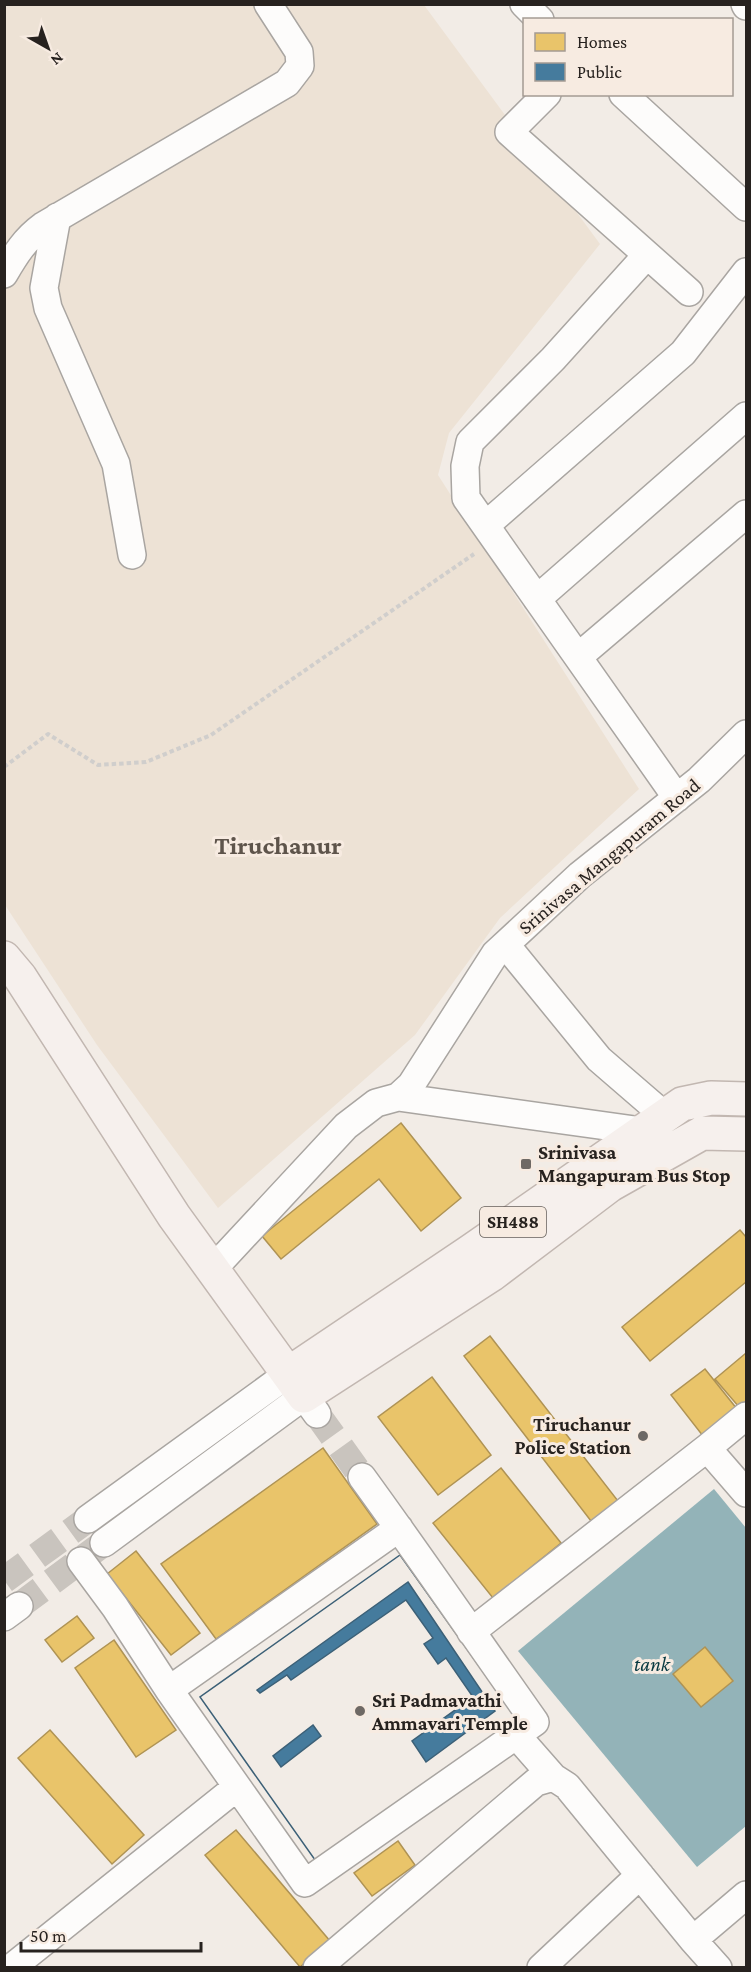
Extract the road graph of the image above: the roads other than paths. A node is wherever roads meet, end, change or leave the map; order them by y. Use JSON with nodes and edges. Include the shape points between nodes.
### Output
{"nodes":[{"id":1,"x":268,"y":4,"type":"edge"},
{"id":2,"x":524,"y":4,"type":"edge"},
{"id":3,"x":538,"y":18,"type":"edge"},
{"id":4,"x":545,"y":96,"type":"edge"},
{"id":5,"x":625,"y":96,"type":"edge"},
{"id":6,"x":747,"y":207,"type":"edge"},
{"id":7,"x":57,"y":217,"type":"junction"},
{"id":8,"x":647,"y":255,"type":"junction"},
{"id":9,"x":747,"y":272,"type":"edge"},
{"id":10,"x":4,"y":274,"type":"edge"},
{"id":11,"x":689,"y":292,"type":"dead end"},
{"id":12,"x":747,"y":416,"type":"edge"},
{"id":13,"x":747,"y":514,"type":"edge"},
{"id":14,"x":491,"y":532,"type":"junction"},
{"id":15,"x":132,"y":555,"type":"dead end"},
{"id":16,"x":537,"y":599,"type":"junction"},
{"id":17,"x":578,"y":657,"type":"junction"},
{"id":18,"x":747,"y":734,"type":"edge"},
{"id":19,"x":677,"y":798,"type":"junction"},
{"id":20,"x":506,"y":945,"type":"junction"},
{"id":21,"x":4,"y":958,"type":"edge"},
{"id":22,"x":398,"y":1097,"type":"junction"},
{"id":23,"x":747,"y":1099,"type":"edge"},
{"id":24,"x":654,"y":1124,"type":"junction"},
{"id":25,"x":747,"y":1134,"type":"edge"},
{"id":26,"x":213,"y":1269,"type":"junction"},
{"id":27,"x":303,"y":1395,"type":"junction"},
{"id":28,"x":747,"y":1416,"type":"edge"},
{"id":29,"x":706,"y":1448,"type":"junction"},
{"id":30,"x":362,"y":1477,"type":"tunnel mouth"},
{"id":31,"x":747,"y":1493,"type":"edge"},
{"id":32,"x":88,"y":1519,"type":"tunnel mouth"},
{"id":33,"x":399,"y":1528,"type":"junction"},
{"id":34,"x":104,"y":1543,"type":"tunnel mouth"},
{"id":35,"x":81,"y":1561,"type":"dead end"},
{"id":36,"x":471,"y":1632,"type":"junction"},
{"id":37,"x":169,"y":1690,"type":"junction"},
{"id":38,"x":517,"y":1736,"type":"junction"},
{"id":39,"x":553,"y":1777,"type":"junction"},
{"id":40,"x":237,"y":1787,"type":"junction"},
{"id":41,"x":640,"y":1875,"type":"junction"},
{"id":42,"x":747,"y":1895,"type":"edge"},
{"id":43,"x":693,"y":1940,"type":"junction"},
{"id":44,"x":11,"y":1968,"type":"edge"},
{"id":45,"x":317,"y":1968,"type":"edge"},
{"id":46,"x":542,"y":1968,"type":"edge"},
{"id":47,"x":718,"y":1968,"type":"edge"}],
"edges":[{"from":1,"to":7,"type":"street","via":[[299,52],[300,66],[287,83]]},
{"from":2,"to":3,"type":"street"},
{"from":4,"to":8,"type":"street","via":[[509,132]]},
{"from":5,"to":6,"type":"street"},
{"from":7,"to":10,"type":"street","via":[[32,233]]},
{"from":7,"to":15,"type":"street","via":[[44,288],[48,308],[116,464]]},
{"from":8,"to":11,"type":"street"},
{"from":8,"to":14,"type":"street","via":[[553,359],[470,441],[465,466],[466,498]]},
{"from":9,"to":14,"type":"street","via":[[683,353]]},
{"from":12,"to":16,"type":"street"},
{"from":13,"to":17,"type":"street"},
{"from":14,"to":16,"type":"street"},
{"from":16,"to":17,"type":"street"},
{"from":17,"to":19,"type":"street"},
{"from":18,"to":19,"type":"street","name":"Srinivasa Mangapuram Road"},
{"from":19,"to":20,"type":"street","name":"Srinivasa Mangapuram Road","via":[[580,875]]},
{"from":20,"to":22,"type":"street","name":"Srinivasa Mangapuram Road","via":[[495,954],[411,1085]]},
{"from":20,"to":24,"type":"street"},
{"from":21,"to":26,"type":"main road"},
{"from":22,"to":24,"type":"street"},
{"from":22,"to":26,"type":"street","name":"Srinivasa Mangapuram Road","via":[[376,1103],[346,1126]]},
{"from":23,"to":24,"type":"main road","number":"SH488","via":[[711,1098],[682,1104]]},
{"from":24,"to":27,"type":"main road","number":"SH488","via":[[471,1251]]},
{"from":25,"to":27,"type":"main road","number":"SH488","via":[[702,1133],[610,1185],[491,1275]]},
{"from":26,"to":27,"type":"main road"},
{"from":27,"to":32,"type":"street"},
{"from":27,"to":34,"type":"street"},
{"from":28,"to":29,"type":"street"},
{"from":29,"to":31,"type":"street"},
{"from":29,"to":36,"type":"street"},
{"from":30,"to":33,"type":"street"},
{"from":33,"to":36,"type":"street"},
{"from":33,"to":37,"type":"street"},
{"from":35,"to":37,"type":"street"},
{"from":36,"to":38,"type":"street","via":[[535,1722]]},
{"from":37,"to":40,"type":"street"},
{"from":38,"to":39,"type":"street"},
{"from":38,"to":40,"type":"street","via":[[305,1884]]},
{"from":39,"to":41,"type":"street","via":[[567,1786]]},
{"from":39,"to":45,"type":"street","via":[[536,1782]]},
{"from":40,"to":44,"type":"street"},
{"from":41,"to":43,"type":"street"},
{"from":41,"to":46,"type":"street"},
{"from":42,"to":43,"type":"street"},
{"from":43,"to":47,"type":"street"}]}
